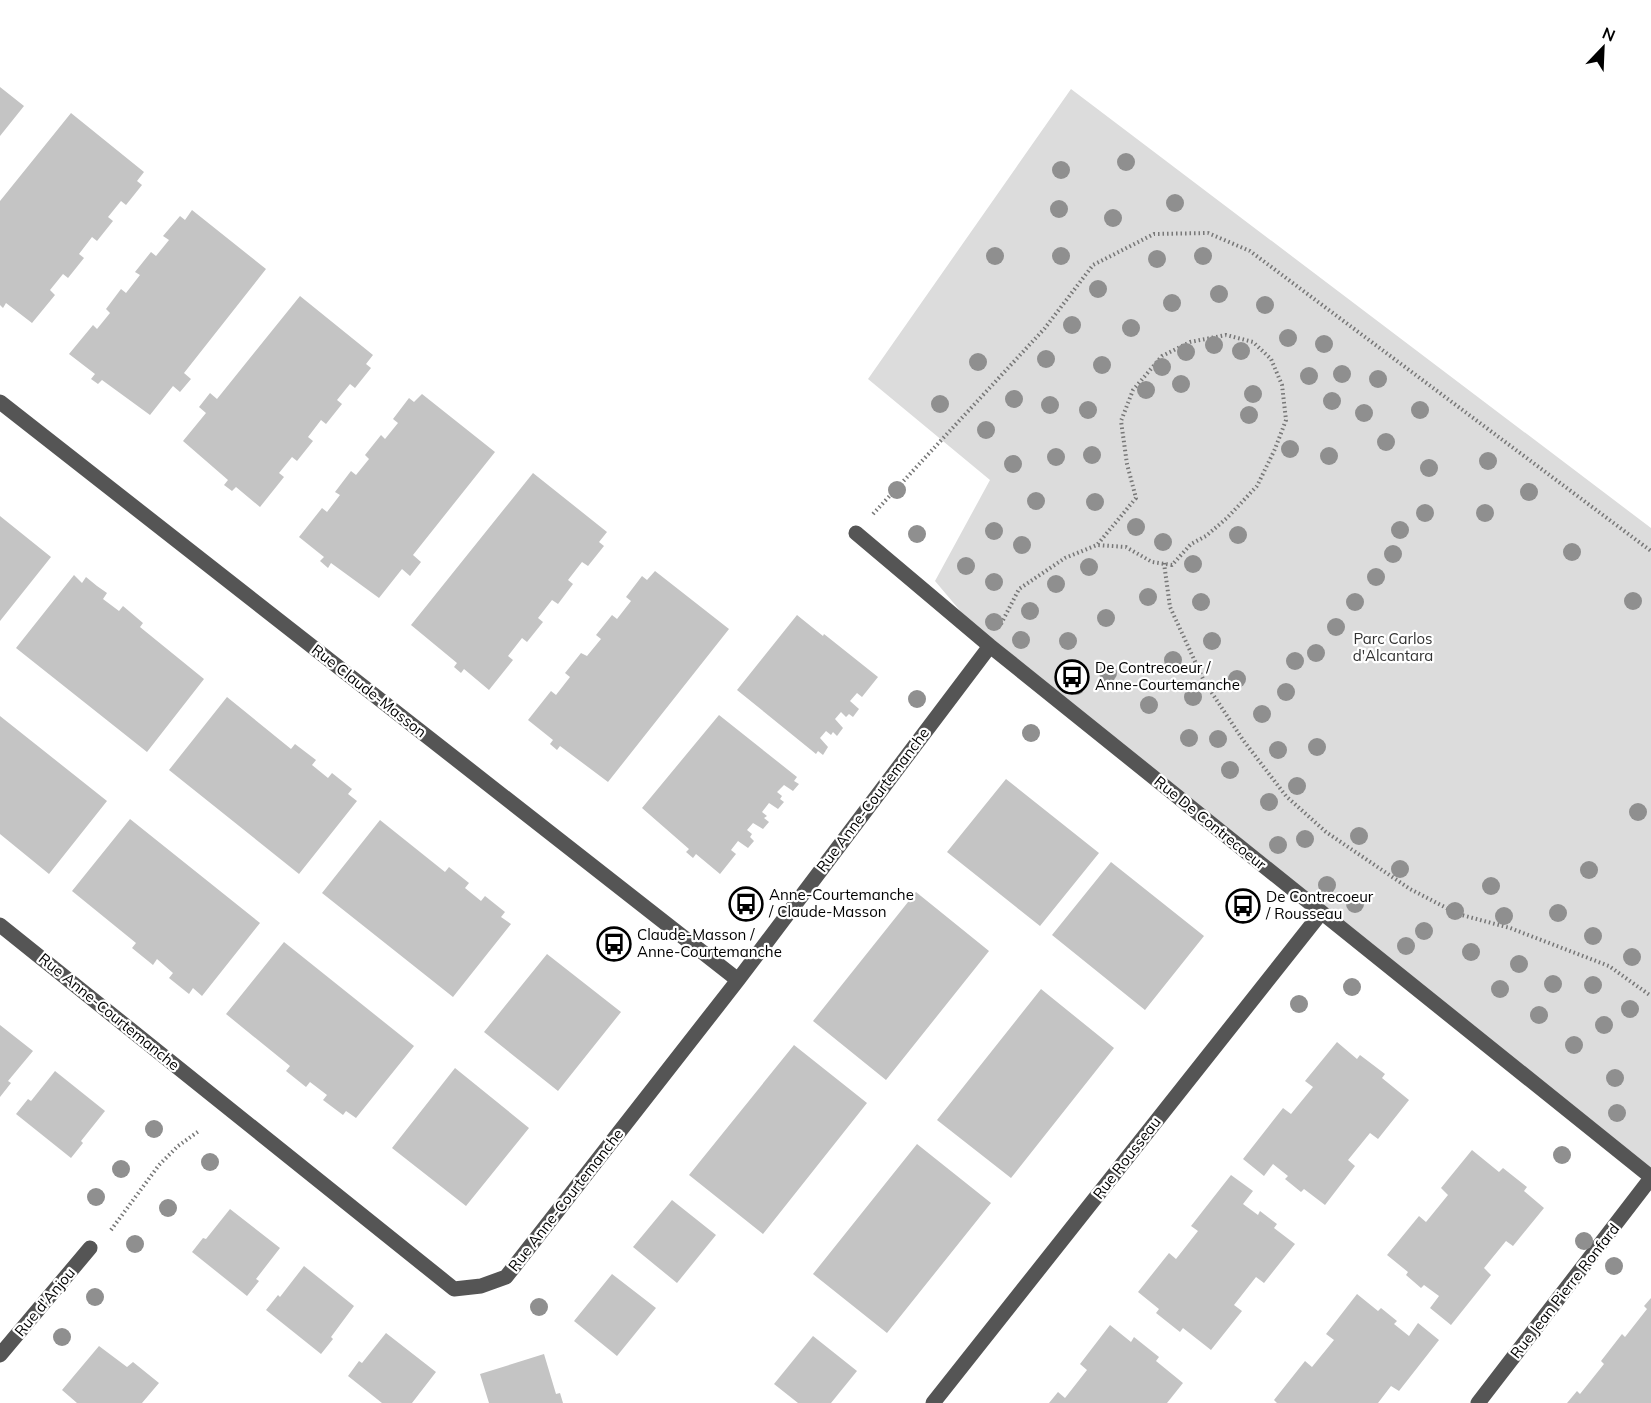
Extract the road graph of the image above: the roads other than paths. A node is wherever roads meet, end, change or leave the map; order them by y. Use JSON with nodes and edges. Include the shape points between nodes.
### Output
{"nodes":[{"id":1,"x":0,"y":402,"type":"edge"},
{"id":2,"x":856,"y":532,"type":"road end"},
{"id":3,"x":990,"y":646,"type":"junction"},
{"id":4,"x":1321,"y":913,"type":"junction"},
{"id":5,"x":0,"y":925,"type":"edge"},
{"id":6,"x":738,"y":980,"type":"junction"},
{"id":7,"x":1651,"y":1178,"type":"edge"},
{"id":8,"x":90,"y":1248,"type":"dead end"},
{"id":9,"x":0,"y":1355,"type":"edge"},
{"id":10,"x":933,"y":1403,"type":"edge"},
{"id":11,"x":1478,"y":1403,"type":"edge"}],
"edges":[{"from":1,"to":6,"type":"street","name":"Rue Claude-Masson"},
{"from":2,"to":3,"type":"street","name":"Rue De Contrecoeur"},
{"from":3,"to":4,"type":"street","name":"Rue De Contrecoeur"},
{"from":3,"to":6,"type":"street","name":"Rue Anne-Courtemanche"},
{"from":4,"to":7,"type":"street","name":"Rue De Contrecoeur"},
{"from":4,"to":10,"type":"street","name":"Rue Rousseau"},
{"from":5,"to":6,"type":"street","name":"Rue Anne-Courtemanche","via":[[454,1289],[481,1286],[506,1276]]},
{"from":7,"to":11,"type":"street","name":"Rue Jean Pierre Ronfard"},
{"from":8,"to":9,"type":"street","name":"Rue d'Anjou"}]}
